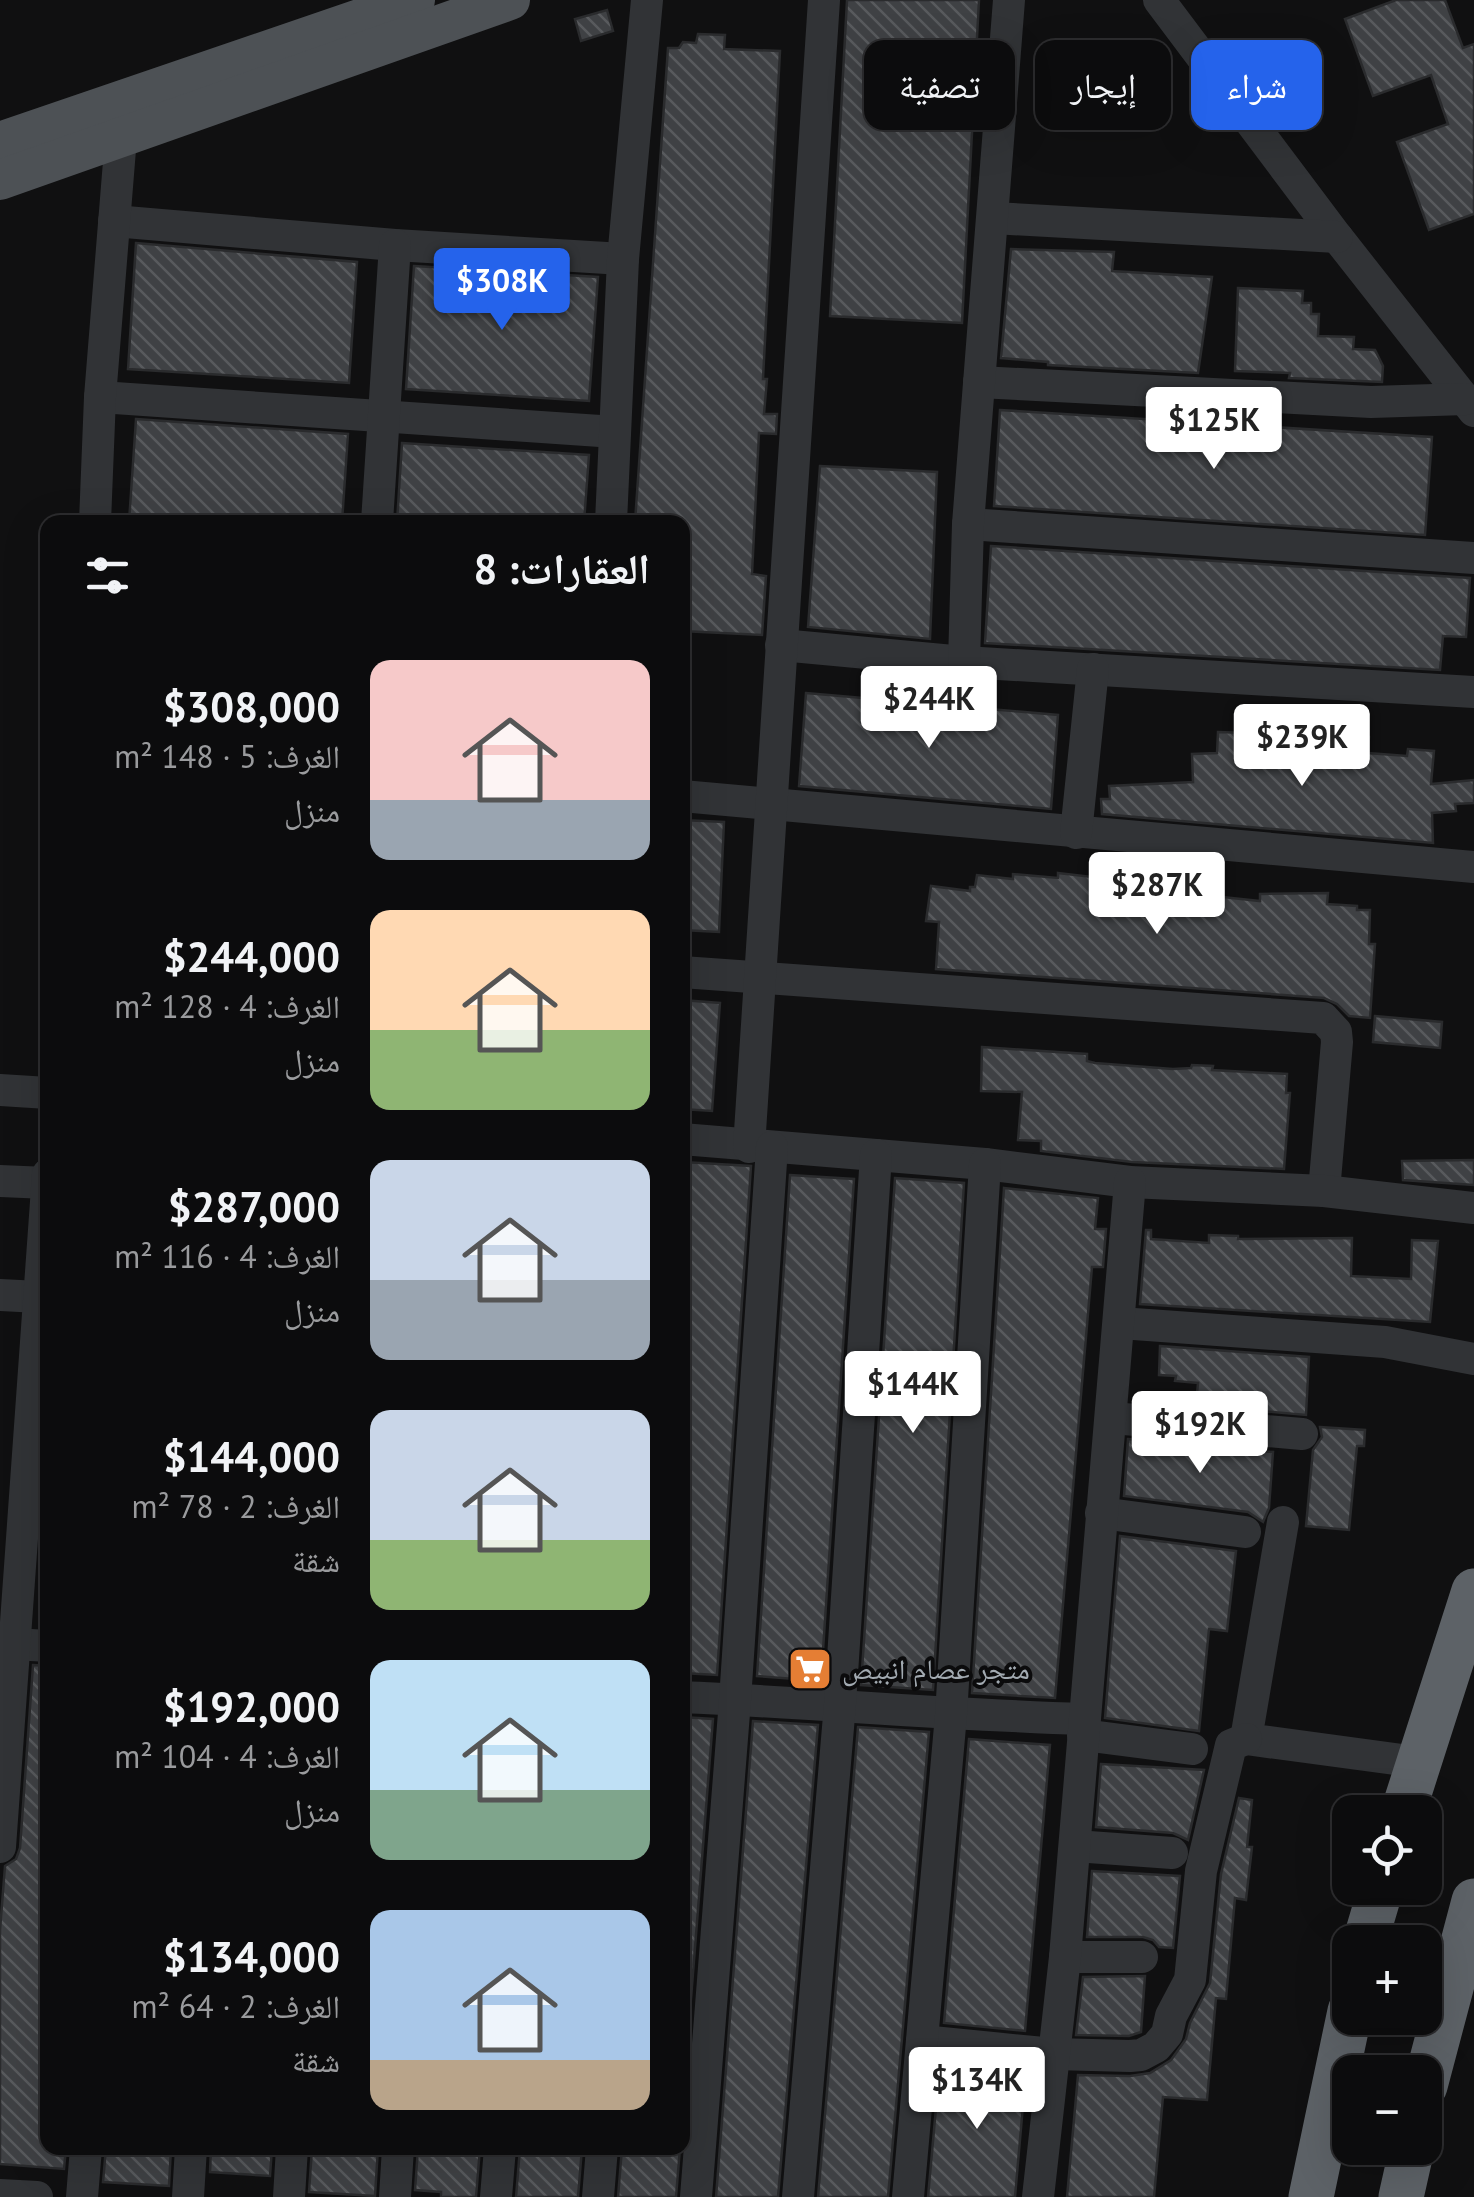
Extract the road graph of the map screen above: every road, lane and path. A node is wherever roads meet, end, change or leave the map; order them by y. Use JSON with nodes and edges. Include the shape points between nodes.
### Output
{"nodes":[{"id":1,"x":415,"y":0,"type":"edge"},
{"id":2,"x":510,"y":0,"type":"edge"},
{"id":3,"x":647,"y":0,"type":"edge"},
{"id":4,"x":824,"y":0,"type":"edge"},
{"id":5,"x":1009,"y":0,"type":"edge"},
{"id":6,"x":1159,"y":0,"type":"edge"},
{"id":7,"x":121,"y":137,"type":"junction"},
{"id":8,"x":0,"y":142,"type":"edge"},
{"id":9,"x":0,"y":180,"type":"edge"},
{"id":10,"x":993,"y":218,"type":"junction"},
{"id":11,"x":114,"y":221,"type":"junction"},
{"id":12,"x":1337,"y":237,"type":"junction"},
{"id":13,"x":395,"y":245,"type":"junction"},
{"id":14,"x":623,"y":259,"type":"junction"},
{"id":15,"x":978,"y":382,"type":"junction"},
{"id":16,"x":100,"y":397,"type":"junction"},
{"id":17,"x":1470,"y":405,"type":"edge"},
{"id":18,"x":384,"y":414,"type":"junction"},
{"id":19,"x":615,"y":432,"type":"junction"},
{"id":20,"x":95,"y":515,"type":"edge"},
{"id":21,"x":378,"y":515,"type":"edge"},
{"id":22,"x":611,"y":515,"type":"edge"},
{"id":23,"x":968,"y":524,"type":"junction"},
{"id":24,"x":1474,"y":558,"type":"edge"},
{"id":25,"x":781,"y":645,"type":"junction"},
{"id":26,"x":964,"y":662,"type":"junction"},
{"id":27,"x":1093,"y":670,"type":"junction"},
{"id":28,"x":1474,"y":692,"type":"edge"},
{"id":29,"x":690,"y":797,"type":"edge"},
{"id":30,"x":771,"y":804,"type":"junction"},
{"id":31,"x":1076,"y":833,"type":"junction"},
{"id":32,"x":1474,"y":867,"type":"edge"},
{"id":33,"x":690,"y":972,"type":"edge"},
{"id":34,"x":760,"y":976,"type":"junction"},
{"id":35,"x":0,"y":1090,"type":"edge"},
{"id":36,"x":40,"y":1092,"type":"edge"},
{"id":37,"x":690,"y":1140,"type":"edge"},
{"id":38,"x":760,"y":1147,"type":"junction"},
{"id":39,"x":876,"y":1155,"type":"junction"},
{"id":40,"x":985,"y":1164,"type":"junction"},
{"id":41,"x":0,"y":1181,"type":"edge"},
{"id":42,"x":1130,"y":1182,"type":"junction"},
{"id":43,"x":40,"y":1183,"type":"edge"},
{"id":44,"x":1324,"y":1191,"type":"junction"},
{"id":45,"x":1474,"y":1208,"type":"edge"},
{"id":46,"x":40,"y":1283,"type":"edge"},
{"id":47,"x":0,"y":1295,"type":"edge"},
{"id":48,"x":39,"y":1297,"type":"junction"},
{"id":49,"x":1120,"y":1323,"type":"junction"},
{"id":50,"x":1474,"y":1359,"type":"edge"},
{"id":51,"x":14,"y":1412,"type":"edge"},
{"id":52,"x":1112,"y":1418,"type":"junction"},
{"id":53,"x":1302,"y":1434,"type":"dead end"},
{"id":54,"x":12,"y":1511,"type":"edge"},
{"id":55,"x":1101,"y":1513,"type":"junction"},
{"id":56,"x":1283,"y":1522,"type":"dead end"},
{"id":57,"x":1246,"y":1532,"type":"dead end"},
{"id":58,"x":1474,"y":1590,"type":"edge"},
{"id":59,"x":10,"y":1627,"type":"edge"},
{"id":60,"x":40,"y":1642,"type":"edge"},
{"id":61,"x":690,"y":1697,"type":"edge"},
{"id":62,"x":735,"y":1700,"type":"junction"},
{"id":63,"x":840,"y":1704,"type":"junction"},
{"id":64,"x":951,"y":1714,"type":"junction"},
{"id":65,"x":1083,"y":1727,"type":"junction"},
{"id":66,"x":1246,"y":1739,"type":"junction"},
{"id":67,"x":1192,"y":1749,"type":"dead end"},
{"id":68,"x":1417,"y":1762,"type":"junction"},
{"id":69,"x":3,"y":1765,"type":"edge"},
{"id":70,"x":1408,"y":1795,"type":"edge"},
{"id":71,"x":1075,"y":1846,"type":"junction"},
{"id":72,"x":0,"y":1847,"type":"edge"},
{"id":73,"x":1172,"y":1853,"type":"dead end"},
{"id":74,"x":1474,"y":1900,"type":"edge"},
{"id":75,"x":1065,"y":1956,"type":"junction"},
{"id":76,"x":1142,"y":1956,"type":"dead end"},
{"id":77,"x":1345,"y":2035,"type":"edge"},
{"id":78,"x":922,"y":2041,"type":"junction"},
{"id":79,"x":1054,"y":2054,"type":"junction"},
{"id":80,"x":1433,"y":2055,"type":"edge"},
{"id":81,"x":1319,"y":2153,"type":"junction"},
{"id":82,"x":85,"y":2155,"type":"edge"},
{"id":83,"x":191,"y":2155,"type":"edge"},
{"id":84,"x":292,"y":2155,"type":"edge"},
{"id":85,"x":398,"y":2155,"type":"edge"},
{"id":86,"x":499,"y":2155,"type":"edge"},
{"id":87,"x":601,"y":2155,"type":"edge"},
{"id":88,"x":1408,"y":2165,"type":"edge"},
{"id":89,"x":0,"y":2194,"type":"edge"},
{"id":90,"x":37,"y":2197,"type":"edge"},
{"id":91,"x":82,"y":2197,"type":"edge"},
{"id":92,"x":188,"y":2197,"type":"edge"},
{"id":93,"x":289,"y":2197,"type":"edge"},
{"id":94,"x":395,"y":2197,"type":"edge"},
{"id":95,"x":496,"y":2197,"type":"edge"},
{"id":96,"x":598,"y":2197,"type":"edge"},
{"id":97,"x":696,"y":2197,"type":"edge"},
{"id":98,"x":798,"y":2197,"type":"edge"},
{"id":99,"x":908,"y":2197,"type":"edge"},
{"id":100,"x":1038,"y":2197,"type":"edge"},
{"id":101,"x":1290,"y":2197,"type":"edge"},
{"id":102,"x":1311,"y":2197,"type":"edge"},
{"id":103,"x":1401,"y":2197,"type":"edge"}],
"edges":[{"from":1,"to":8,"type":"main road"},
{"from":2,"to":7,"type":"main road"},
{"from":3,"to":14,"type":"street"},
{"from":4,"to":25,"type":"street"},
{"from":5,"to":10,"type":"street"},
{"from":6,"to":12,"type":"street"},
{"from":7,"to":9,"type":"main road"},
{"from":7,"to":11,"type":"street"},
{"from":10,"to":12,"type":"street"},
{"from":10,"to":15,"type":"street"},
{"from":11,"to":13,"type":"street"},
{"from":11,"to":16,"type":"street"},
{"from":12,"to":17,"type":"street"},
{"from":13,"to":14,"type":"street"},
{"from":13,"to":18,"type":"street"},
{"from":14,"to":19,"type":"street"},
{"from":15,"to":17,"type":"street"},
{"from":15,"to":23,"type":"street"},
{"from":16,"to":18,"type":"street"},
{"from":16,"to":20,"type":"street"},
{"from":18,"to":19,"type":"street"},
{"from":18,"to":21,"type":"street"},
{"from":19,"to":22,"type":"street"},
{"from":23,"to":24,"type":"street"},
{"from":23,"to":26,"type":"street"},
{"from":25,"to":26,"type":"street"},
{"from":25,"to":30,"type":"street"},
{"from":26,"to":27,"type":"street"},
{"from":27,"to":28,"type":"street"},
{"from":27,"to":31,"type":"street"},
{"from":29,"to":30,"type":"street"},
{"from":30,"to":31,"type":"street"},
{"from":30,"to":34,"type":"street"},
{"from":31,"to":32,"type":"street"},
{"from":33,"to":34,"type":"street"},
{"from":34,"to":38,"type":"street"},
{"from":34,"to":44,"type":"street","via":[[1323,1018],[1337,1042]]},
{"from":35,"to":36,"type":"street"},
{"from":37,"to":38,"type":"street"},
{"from":38,"to":39,"type":"street"},
{"from":38,"to":62,"type":"street"},
{"from":39,"to":40,"type":"street"},
{"from":39,"to":63,"type":"street"},
{"from":40,"to":42,"type":"street"},
{"from":40,"to":64,"type":"street"},
{"from":41,"to":43,"type":"street"},
{"from":42,"to":44,"type":"street"},
{"from":42,"to":49,"type":"street"},
{"from":44,"to":45,"type":"street"},
{"from":46,"to":48,"type":"street"},
{"from":47,"to":48,"type":"street"},
{"from":48,"to":51,"type":"street"},
{"from":49,"to":50,"type":"street","via":[[1385,1342]]},
{"from":49,"to":52,"type":"street"},
{"from":51,"to":54,"type":"street"},
{"from":52,"to":53,"type":"street"},
{"from":52,"to":55,"type":"street"},
{"from":54,"to":59,"type":"street"},
{"from":55,"to":57,"type":"street"},
{"from":55,"to":65,"type":"street"},
{"from":56,"to":66,"type":"street"},
{"from":58,"to":68,"type":"highway"},
{"from":59,"to":60,"type":"street"},
{"from":59,"to":69,"type":"street"},
{"from":61,"to":62,"type":"street"},
{"from":62,"to":63,"type":"street"},
{"from":62,"to":97,"type":"street"},
{"from":63,"to":64,"type":"street"},
{"from":63,"to":98,"type":"street"},
{"from":64,"to":65,"type":"street"},
{"from":64,"to":78,"type":"street"},
{"from":65,"to":67,"type":"street"},
{"from":65,"to":71,"type":"street"},
{"from":66,"to":68,"type":"street"},
{"from":66,"to":79,"type":"street","via":[[1230,1745],[1201,1872],[1190,1980],[1167,2034],[1141,2055]]},
{"from":68,"to":70,"type":"highway"},
{"from":69,"to":72,"type":"street"},
{"from":71,"to":73,"type":"street"},
{"from":71,"to":75,"type":"street"},
{"from":74,"to":80,"type":"highway"},
{"from":75,"to":76,"type":"street"},
{"from":75,"to":79,"type":"street"},
{"from":77,"to":81,"type":"highway"},
{"from":78,"to":79,"type":"street"},
{"from":78,"to":99,"type":"street"},
{"from":79,"to":100,"type":"street"},
{"from":81,"to":101,"type":"street"},
{"from":81,"to":102,"type":"highway"},
{"from":82,"to":91,"type":"street"},
{"from":83,"to":92,"type":"street"},
{"from":84,"to":93,"type":"street"},
{"from":85,"to":94,"type":"street"},
{"from":86,"to":95,"type":"street"},
{"from":87,"to":96,"type":"street"},
{"from":88,"to":103,"type":"highway"},
{"from":89,"to":90,"type":"street"}]}
